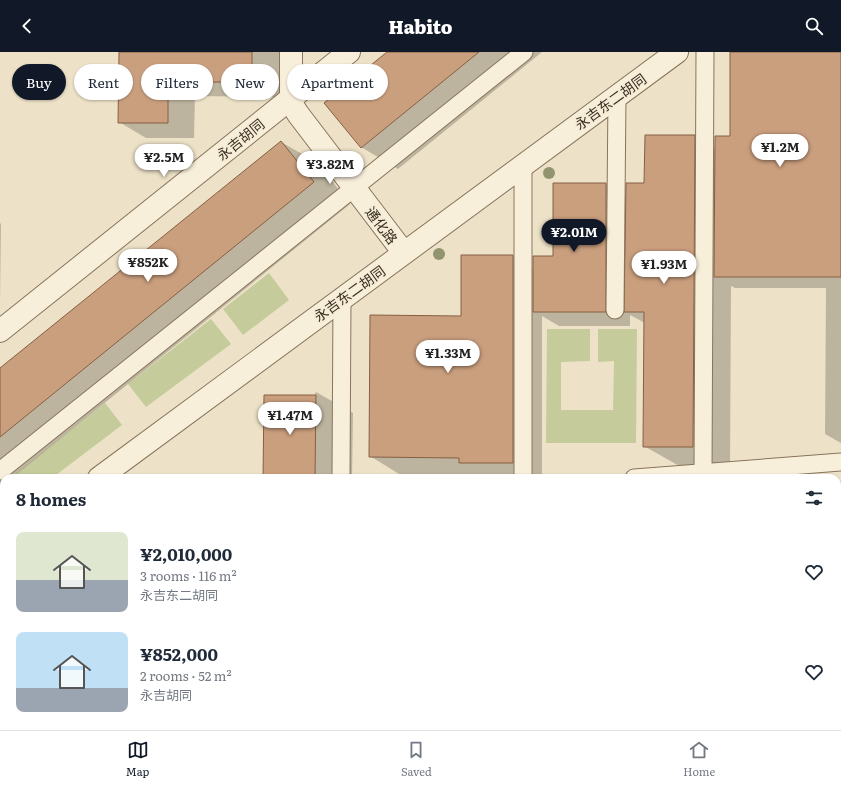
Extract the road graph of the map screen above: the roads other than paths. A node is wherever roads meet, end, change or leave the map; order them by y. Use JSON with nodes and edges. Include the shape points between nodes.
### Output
{"nodes":[{"id":1,"x":291,"y":52,"type":"edge"},
{"id":2,"x":348,"y":52,"type":"edge"},
{"id":3,"x":524,"y":52,"type":"edge"},
{"id":4,"x":677,"y":52,"type":"edge"},
{"id":5,"x":705,"y":52,"type":"edge"},
{"id":6,"x":291,"y":64,"type":"edge"},
{"id":7,"x":333,"y":64,"type":"edge"},
{"id":8,"x":618,"y":95,"type":"junction"},
{"id":9,"x":288,"y":100,"type":"edge"},
{"id":10,"x":291,"y":100,"type":"edge"},
{"id":11,"x":523,"y":165,"type":"junction"},
{"id":12,"x":354,"y":188,"type":"junction"},
{"id":13,"x":404,"y":253,"type":"junction"},
{"id":14,"x":342,"y":298,"type":"junction"},
{"id":15,"x":615,"y":310,"type":"dead end"},
{"id":16,"x":0,"y":331,"type":"edge"},
{"id":17,"x":841,"y":462,"type":"edge"},
{"id":18,"x":0,"y":471,"type":"edge"},
{"id":19,"x":703,"y":473,"type":"junction"},
{"id":20,"x":104,"y":474,"type":"edge"},
{"id":21,"x":341,"y":474,"type":"edge"},
{"id":22,"x":523,"y":474,"type":"edge"},
{"id":23,"x":689,"y":474,"type":"edge"}],
"edges":[{"from":1,"to":6,"type":"street","name":"通化路"},
{"from":2,"to":7,"type":"street","name":"永吉胡同"},
{"from":3,"to":12,"type":"lane"},
{"from":4,"to":8,"type":"street","name":"永吉东二胡同"},
{"from":5,"to":19,"type":"lane"},
{"from":8,"to":11,"type":"street","name":"永吉东二胡同"},
{"from":8,"to":15,"type":"lane"},
{"from":9,"to":16,"type":"street","name":"永吉胡同"},
{"from":10,"to":12,"type":"street","name":"通化路","via":[[298,114]]},
{"from":11,"to":13,"type":"street","name":"永吉东二胡同"},
{"from":11,"to":22,"type":"lane"},
{"from":12,"to":13,"type":"street","name":"通化路"},
{"from":12,"to":18,"type":"lane"},
{"from":13,"to":14,"type":"street","name":"永吉东二胡同"},
{"from":14,"to":20,"type":"street","name":"永吉东二胡同"},
{"from":14,"to":21,"type":"lane"},
{"from":17,"to":19,"type":"lane"},
{"from":19,"to":23,"type":"lane"}]}
